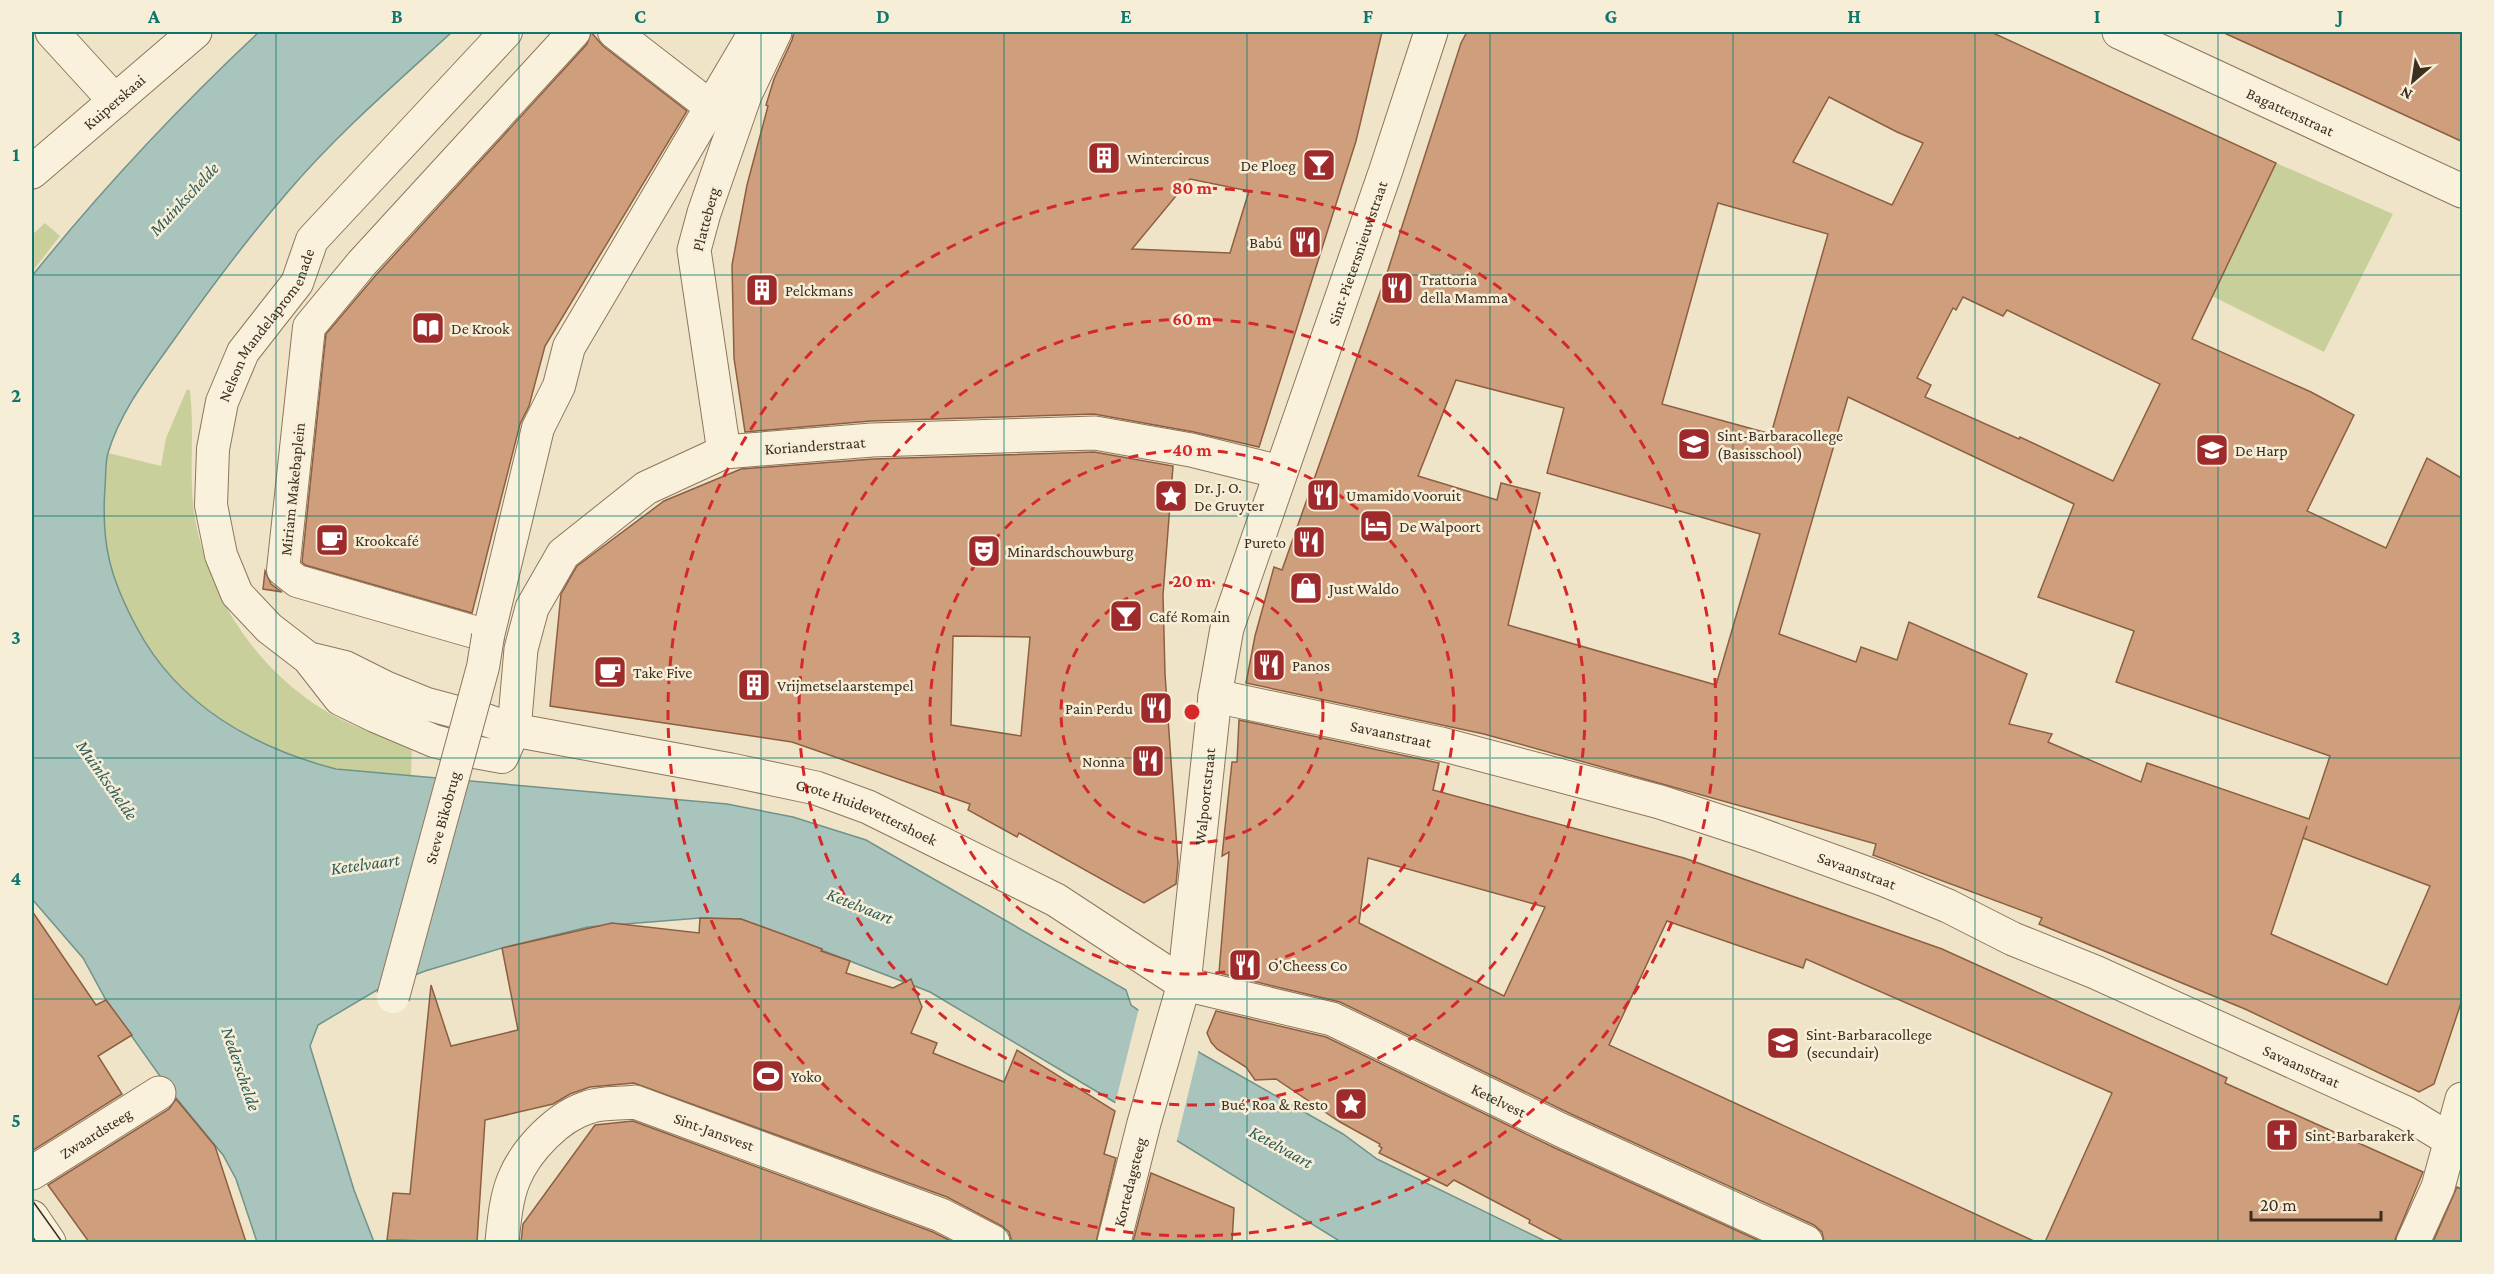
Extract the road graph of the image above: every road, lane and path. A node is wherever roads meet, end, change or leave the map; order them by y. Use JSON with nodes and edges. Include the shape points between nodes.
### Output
{"nodes":[{"id":1,"x":52,"y":32,"type":"edge"},
{"id":2,"x":195,"y":32,"type":"edge"},
{"id":3,"x":506,"y":32,"type":"edge"},
{"id":4,"x":574,"y":32,"type":"edge"},
{"id":5,"x":614,"y":32,"type":"edge"},
{"id":6,"x":755,"y":32,"type":"edge"},
{"id":7,"x":775,"y":32,"type":"edge"},
{"id":8,"x":1431,"y":32,"type":"edge"},
{"id":9,"x":2119,"y":32,"type":"edge"},
{"id":10,"x":115,"y":101,"type":"junction"},
{"id":11,"x":711,"y":107,"type":"junction"},
{"id":12,"x":32,"y":172,"type":"edge"},
{"id":13,"x":2463,"y":191,"type":"edge"},
{"id":14,"x":587,"y":358,"type":"dead end"},
{"id":15,"x":559,"y":386,"type":"junction"},
{"id":16,"x":724,"y":452,"type":"junction"},
{"id":17,"x":1280,"y":472,"type":"junction"},
{"id":18,"x":488,"y":636,"type":"junction"},
{"id":19,"x":1215,"y":696,"type":"junction"},
{"id":20,"x":514,"y":730,"type":"junction"},
{"id":21,"x":1184,"y":984,"type":"junction"},
{"id":22,"x":393,"y":998,"type":"dead end"},
{"id":23,"x":159,"y":1093,"type":"dead end"},
{"id":24,"x":2463,"y":1099,"type":"edge"},
{"id":25,"x":1144,"y":1123,"type":"joint"},
{"id":26,"x":2456,"y":1143,"type":"edge"},
{"id":27,"x":32,"y":1173,"type":"edge"},
{"id":28,"x":32,"y":1217,"type":"edge"},
{"id":29,"x":49,"y":1242,"type":"edge"},
{"id":30,"x":502,"y":1242,"type":"edge"},
{"id":31,"x":993,"y":1242,"type":"edge"},
{"id":32,"x":1114,"y":1242,"type":"edge"},
{"id":33,"x":1806,"y":1242,"type":"edge"},
{"id":34,"x":2413,"y":1242,"type":"edge"}],
"edges":[{"from":1,"to":10,"type":"street"},
{"from":2,"to":10,"type":"street","name":"Kuiperskaai"},
{"from":3,"to":20,"type":"street","name":"Nelson Mandelapromenade","via":[[312,240],[297,283],[243,352],[222,402],[213,449],[211,505],[221,555],[237,594],[269,628],[308,658],[345,667],[428,704]]},
{"from":4,"to":18,"type":"street","name":"Miriam Makebaplein","via":[[362,262],[309,327],[283,570],[297,581]]},
{"from":5,"to":11,"type":"street","via":[[676,90]]},
{"from":6,"to":11,"type":"street"},
{"from":7,"to":16,"type":"street","name":"Platteberg","via":[[745,95],[694,250]]},
{"from":8,"to":17,"type":"street","name":"Sint-Pietersnieuwstraat"},
{"from":9,"to":13,"type":"street","name":"Bagattenstraat"},
{"from":10,"to":12,"type":"street","name":"Kuiperskaai"},
{"from":11,"to":15,"type":"street","via":[[690,129],[568,347]]},
{"from":14,"to":15,"type":"street"},
{"from":15,"to":18,"type":"street","via":[[538,428]]},
{"from":16,"to":17,"type":"street","name":"Korianderstraat","via":[[872,440],[1095,433],[1191,450]]},
{"from":16,"to":20,"type":"street","name":"Korianderstraat","via":[[646,488],[563,554],[532,608],[521,649]]},
{"from":17,"to":19,"type":"street","name":"Walpoortstraat","via":[[1227,628]]},
{"from":18,"to":22,"type":"street","name":"Steve Bikobrug","bridge":true,"via":[[483,667]]},
{"from":19,"to":21,"type":"street","name":"Walpoortstraat"},
{"from":19,"to":26,"type":"street","name":"Savaanstraat","via":[[1441,744],[1660,802],[1758,834],[1948,906],[2013,939],[2406,1113]]},
{"from":20,"to":21,"type":"street","name":"Grote Huidevettershoek","via":[[742,772],[816,788],[858,803],[1056,900]]},
{"from":21,"to":25,"type":"street","name":"Walpoortstraat"},
{"from":21,"to":33,"type":"street","name":"Ketelvest","via":[[1332,1019],[1563,1131]]},
{"from":23,"to":27,"type":"street","name":"Zwaardsteeg"},
{"from":24,"to":26,"type":"street"},
{"from":25,"to":32,"type":"street","name":"Kortedagsteeg"},
{"from":26,"to":34,"type":"street"},
{"from":28,"to":29,"type":"street"},
{"from":30,"to":31,"type":"street","name":"Sint-Jansvest","via":[[514,1179],[530,1150],[557,1124],[589,1107],[635,1102],[941,1215]]}]}
